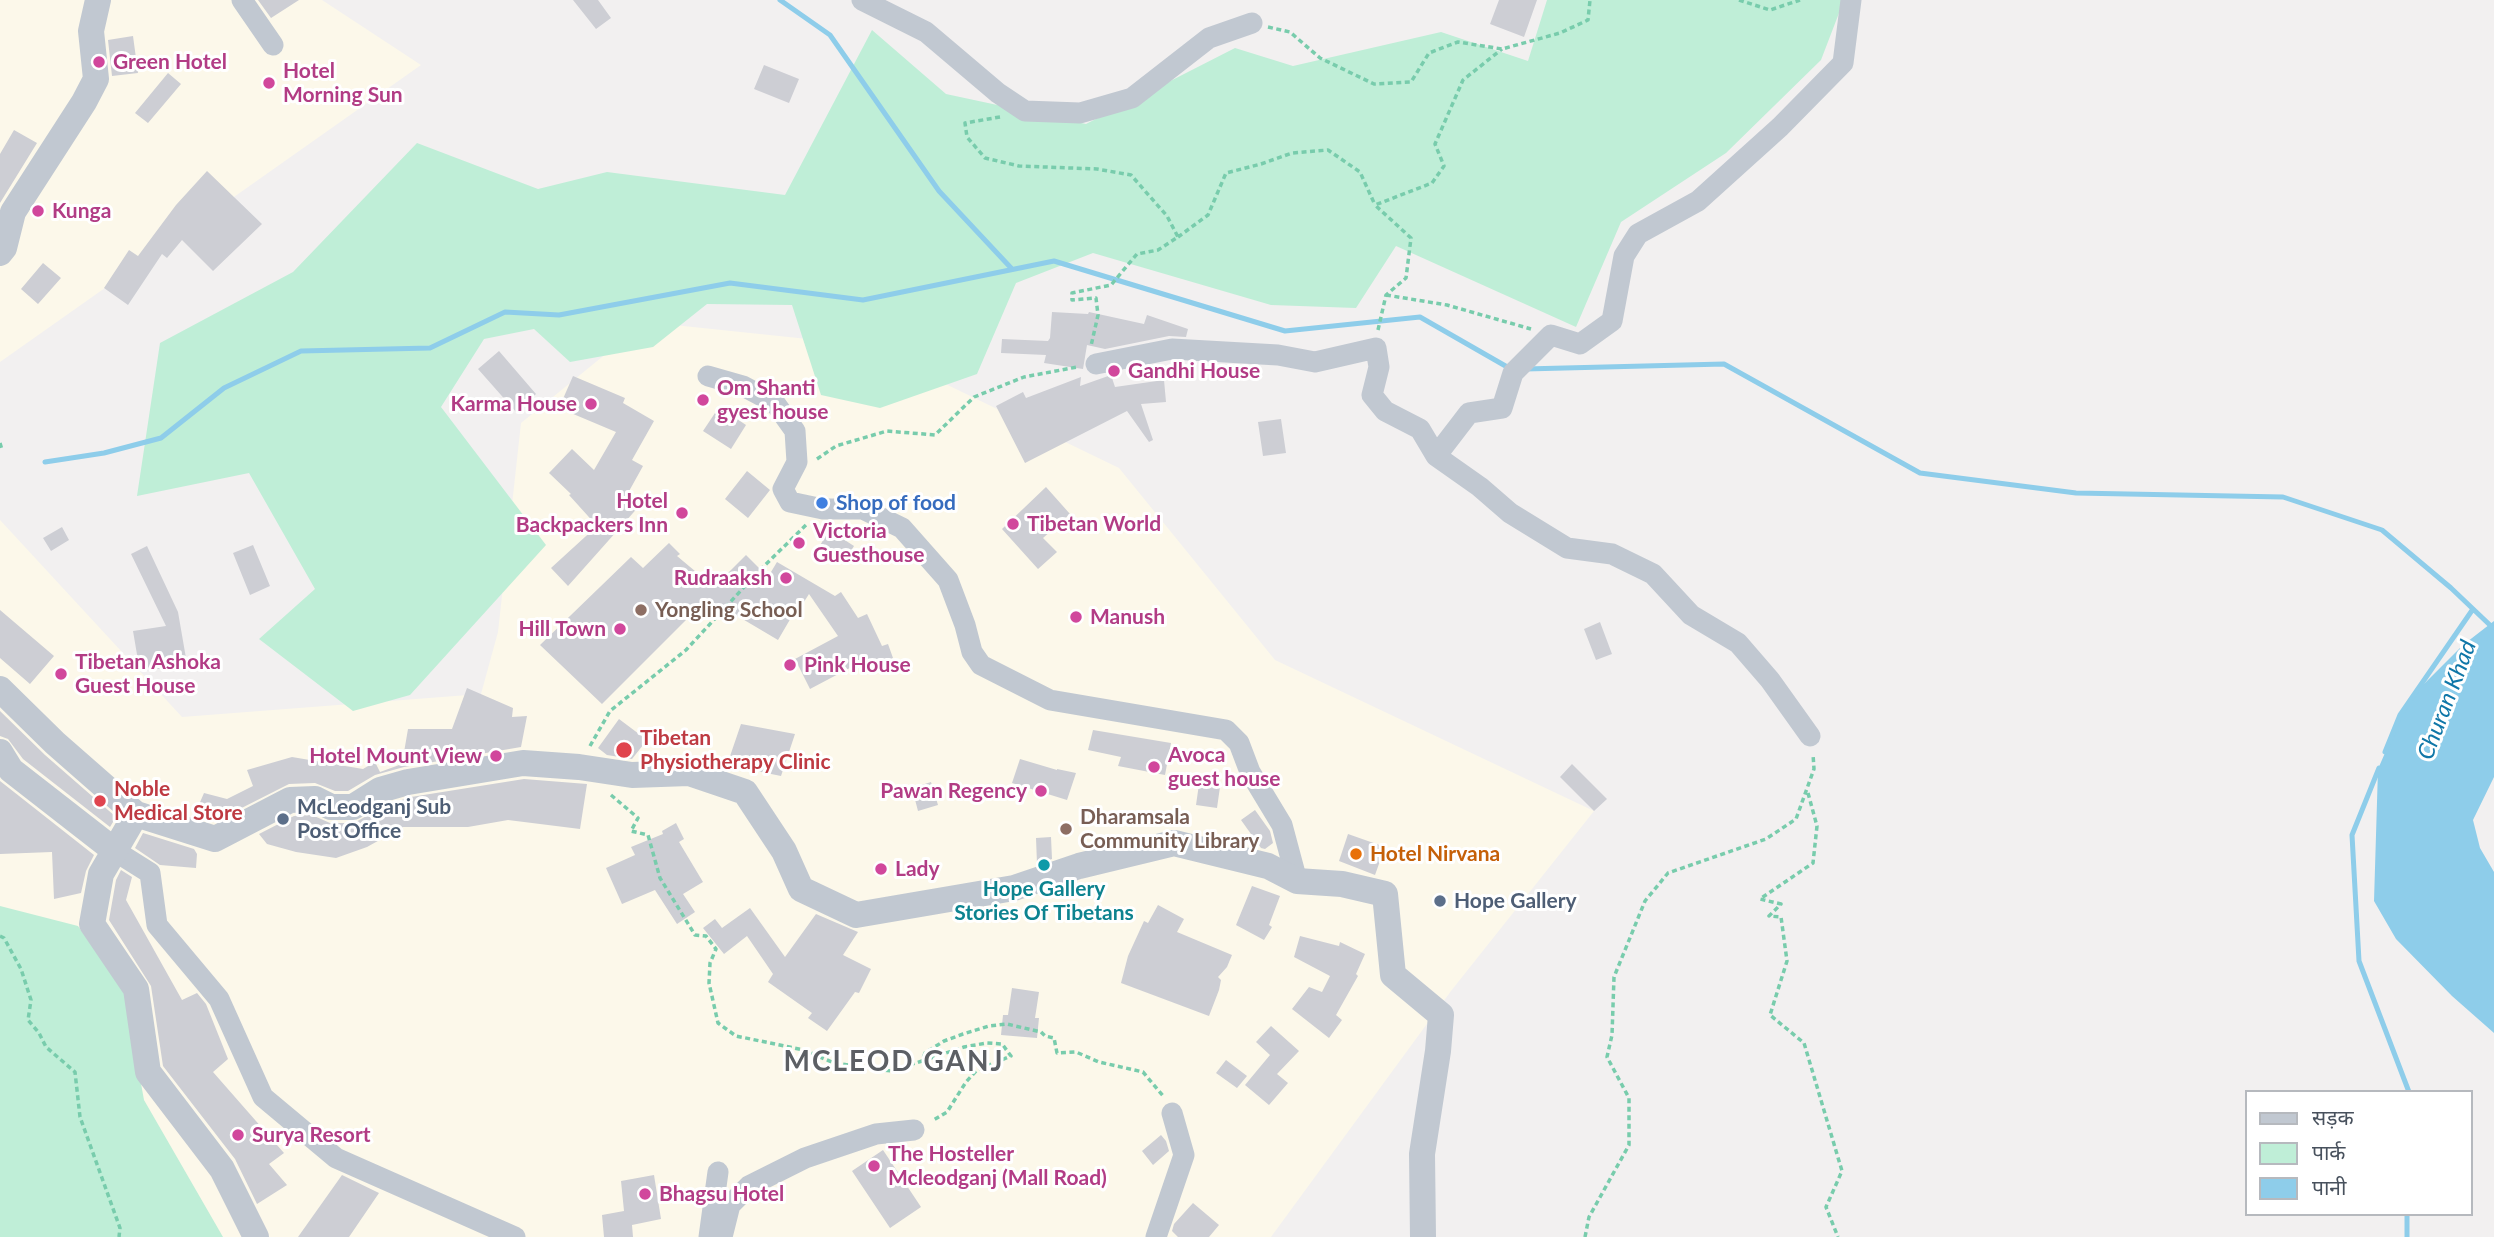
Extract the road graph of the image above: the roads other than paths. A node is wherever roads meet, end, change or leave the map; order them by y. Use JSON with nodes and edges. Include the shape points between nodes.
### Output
{"nodes":[{"id":1,"x":98,"y":0,"type":"edge"},
{"id":2,"x":242,"y":0,"type":"edge"},
{"id":3,"x":862,"y":0,"type":"edge"},
{"id":4,"x":1851,"y":0,"type":"edge"},
{"id":5,"x":1251,"y":23,"type":"road end"},
{"id":6,"x":273,"y":45,"type":"dead end"},
{"id":7,"x":0,"y":253,"type":"edge"},
{"id":8,"x":1092,"y":365,"type":"road end"},
{"id":9,"x":708,"y":376,"type":"dead end"},
{"id":10,"x":1436,"y":456,"type":"junction"},
{"id":11,"x":0,"y":688,"type":"edge"},
{"id":12,"x":1810,"y":736,"type":"road end"},
{"id":13,"x":0,"y":752,"type":"edge"},
{"id":14,"x":136,"y":814,"type":"junction"},
{"id":15,"x":115,"y":851,"type":"junction"},
{"id":16,"x":1297,"y":881,"type":"junction"},
{"id":17,"x":1172,"y":1113,"type":"road end"},
{"id":18,"x":914,"y":1130,"type":"road end"},
{"id":19,"x":718,"y":1172,"type":"dead end"},
{"id":20,"x":256,"y":1237,"type":"edge"},
{"id":21,"x":515,"y":1237,"type":"edge"},
{"id":22,"x":709,"y":1237,"type":"edge"},
{"id":23,"x":722,"y":1237,"type":"edge"},
{"id":24,"x":1156,"y":1237,"type":"edge"},
{"id":25,"x":1423,"y":1237,"type":"edge"}],
"edges":[{"from":1,"to":7,"type":"street","via":[[91,31],[96,79],[13,212]]},
{"from":2,"to":6,"type":"street"},
{"from":3,"to":5,"type":"street","via":[[926,32],[1025,111],[1080,113],[1132,98],[1209,38]]},
{"from":4,"to":10,"type":"street","via":[[1843,63],[1698,201],[1638,234],[1624,256],[1612,321],[1580,344],[1551,335],[1513,373],[1502,408],[1469,413]]},
{"from":8,"to":10,"type":"street","via":[[1172,349],[1278,355],[1315,362],[1376,348],[1379,367],[1372,395],[1385,411],[1420,429]]},
{"from":9,"to":16,"type":"street","via":[[743,386],[775,403],[796,431],[797,462],[783,489],[790,502],[822,509],[863,509],[902,528],[948,580],[972,652],[981,665],[1050,701],[1226,730],[1239,743],[1250,772],[1282,825]]},
{"from":10,"to":12,"type":"street","via":[[1510,513],[1567,548],[1612,554],[1653,574],[1692,615],[1738,643]]},
{"from":11,"to":14,"type":"street"},
{"from":13,"to":15,"type":"street","via":[[11,770]]},
{"from":14,"to":15,"type":"street"},
{"from":14,"to":16,"type":"street","via":[[215,839],[290,800],[315,799],[331,807],[353,807],[380,790],[420,780],[523,763],[579,766],[632,775],[689,773],[745,792],[785,851],[801,889],[856,915],[1014,888],[1079,866],[1174,843],[1268,866]]},
{"from":15,"to":20,"type":"street","via":[[101,874],[92,925],[136,989],[148,1072],[222,1169]]},
{"from":15,"to":21,"type":"street","via":[[150,873],[157,925],[219,999],[263,1097],[336,1158]]},
{"from":16,"to":25,"type":"street","via":[[1342,884],[1385,894],[1393,975],[1441,1015],[1422,1154]]},
{"from":17,"to":24,"type":"street","via":[[1184,1155]]},
{"from":18,"to":23,"type":"street","via":[[876,1134],[805,1158],[749,1186],[730,1205]]},
{"from":19,"to":22,"type":"street"}]}
